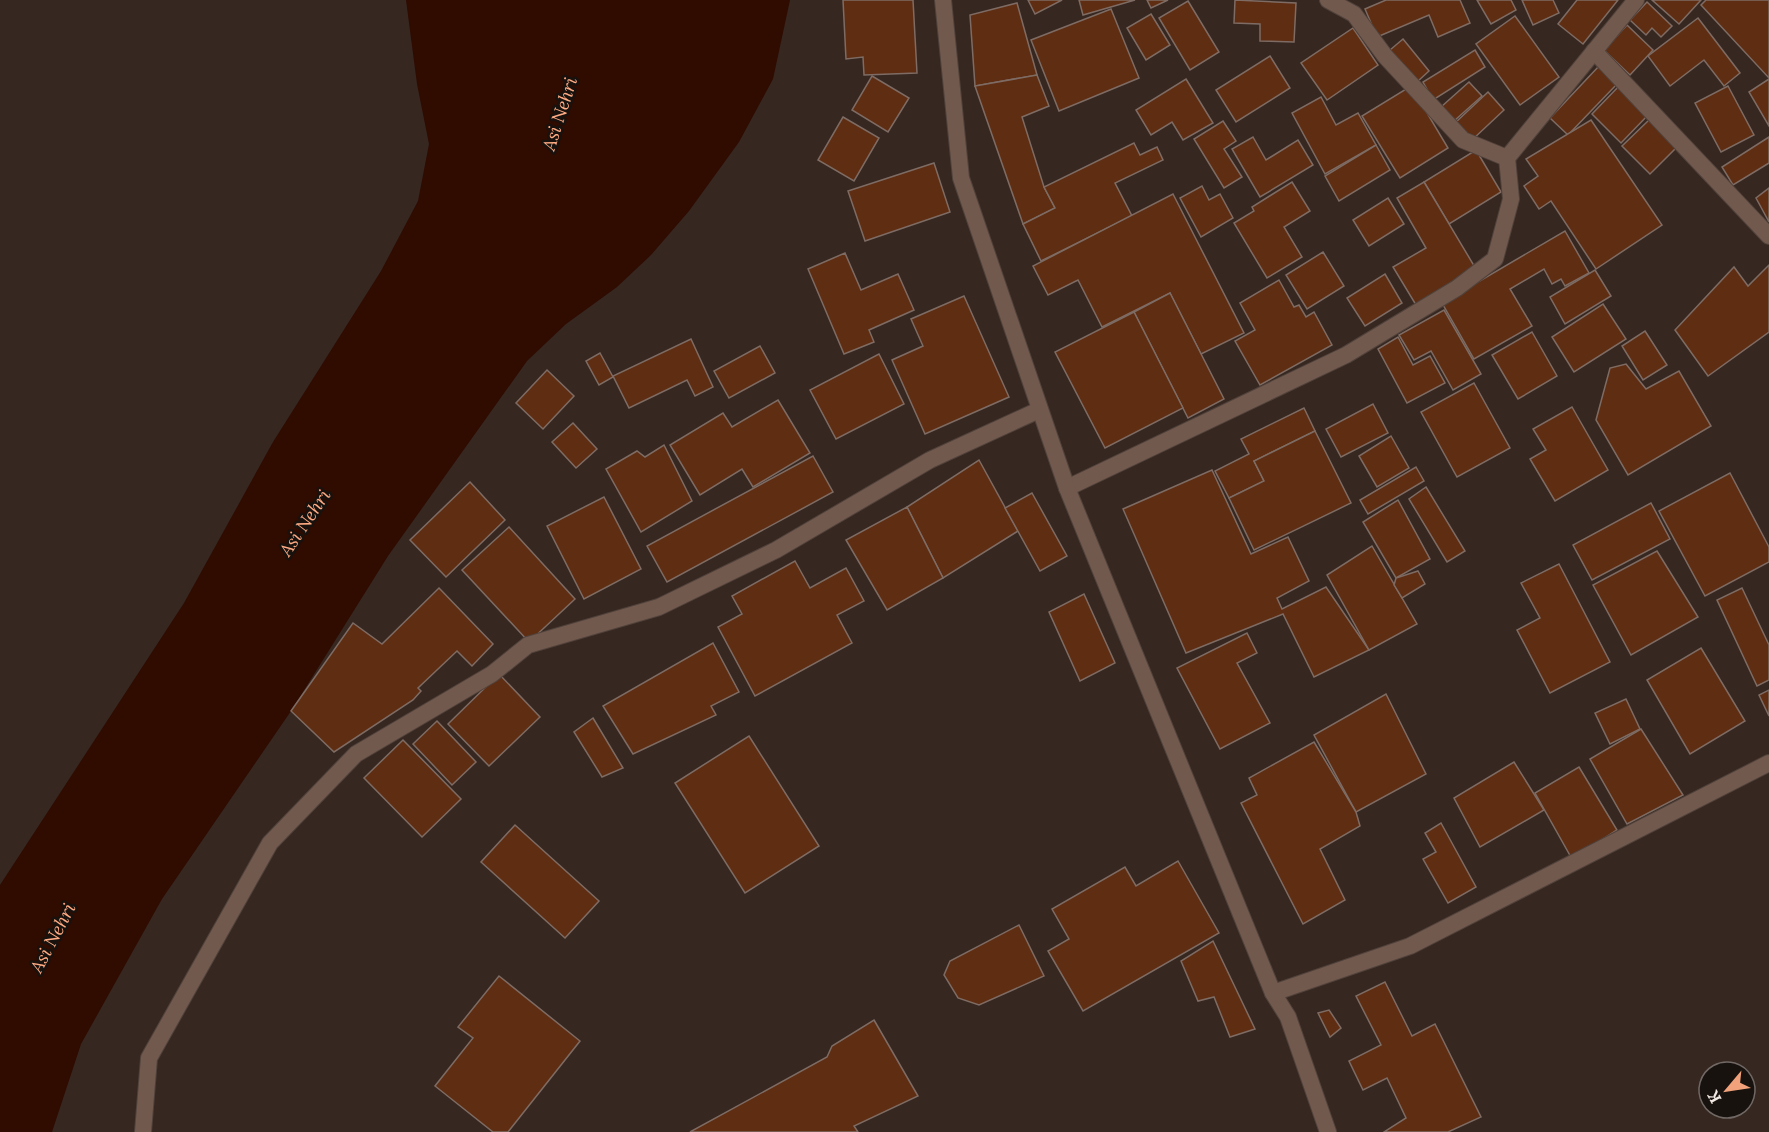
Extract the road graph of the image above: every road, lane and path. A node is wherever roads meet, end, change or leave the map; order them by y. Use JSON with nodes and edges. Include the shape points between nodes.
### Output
{"nodes":[{"id":1,"x":943,"y":0,"type":"edge"},
{"id":2,"x":1328,"y":0,"type":"edge"},
{"id":3,"x":1636,"y":0,"type":"edge"},
{"id":4,"x":1594,"y":51,"type":"junction"},
{"id":5,"x":1507,"y":158,"type":"junction"},
{"id":6,"x":1769,"y":236,"type":"edge"},
{"id":7,"x":1039,"y":410,"type":"junction"},
{"id":8,"x":1067,"y":488,"type":"junction"},
{"id":9,"x":1769,"y":763,"type":"edge"},
{"id":10,"x":1274,"y":993,"type":"junction"},
{"id":11,"x":143,"y":1132,"type":"edge"},
{"id":12,"x":1328,"y":1132,"type":"edge"}],
"edges":[{"from":1,"to":7,"type":"street","via":[[961,178]]},
{"from":2,"to":5,"type":"street","via":[[1354,14],[1385,56],[1463,140]]},
{"from":3,"to":4,"type":"street"},
{"from":4,"to":5,"type":"street"},
{"from":4,"to":6,"type":"street"},
{"from":5,"to":8,"type":"street","via":[[1511,199],[1496,259],[1465,283],[1346,355]]},
{"from":7,"to":8,"type":"street"},
{"from":7,"to":11,"type":"street","via":[[930,460],[776,550],[659,607],[528,645],[492,674],[356,754],[270,843],[150,1058]]},
{"from":8,"to":10,"type":"street"},
{"from":9,"to":10,"type":"street","via":[[1410,946]]},
{"from":10,"to":12,"type":"street","via":[[1288,1017]]}]}
